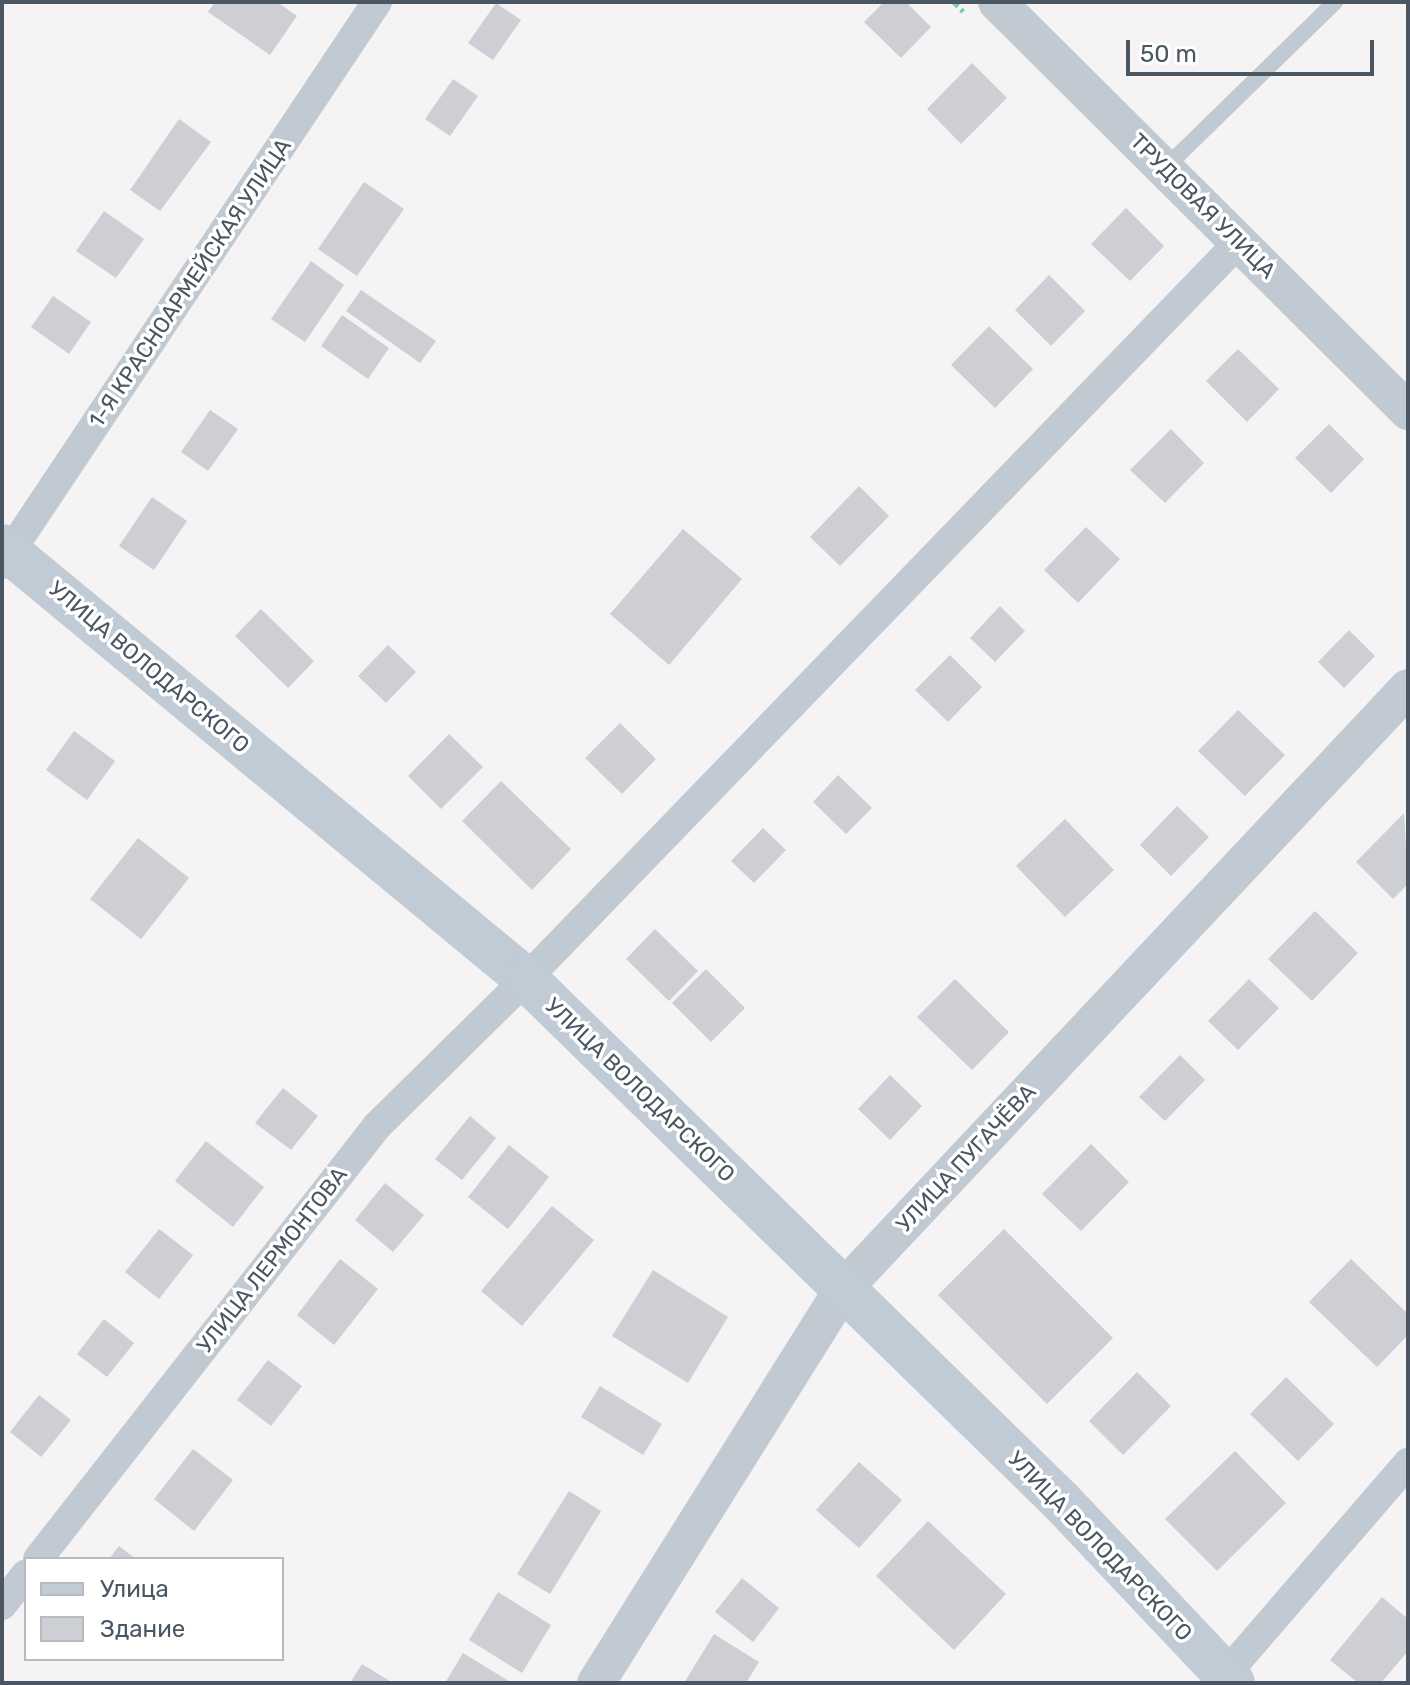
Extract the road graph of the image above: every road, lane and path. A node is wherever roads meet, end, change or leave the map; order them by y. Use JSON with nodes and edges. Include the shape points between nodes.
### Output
{"nodes":[{"id":1,"x":377,"y":2,"type":"edge"},
{"id":2,"x":997,"y":2,"type":"edge"},
{"id":3,"x":1335,"y":2,"type":"edge"},
{"id":4,"x":1165,"y":168,"type":"junction"},
{"id":5,"x":1239,"y":242,"type":"junction"},
{"id":6,"x":1408,"y":411,"type":"edge"},
{"id":7,"x":5,"y":554,"type":"edge"},
{"id":8,"x":1408,"y":688,"type":"edge"},
{"id":9,"x":526,"y":979,"type":"junction"},
{"id":10,"x":844,"y":1288,"type":"junction"},
{"id":11,"x":1408,"y":1463,"type":"edge"},
{"id":12,"x":40,"y":1557,"type":"edge"},
{"id":13,"x":24,"y":1577,"type":"edge"},
{"id":14,"x":2,"y":1605,"type":"edge"},
{"id":15,"x":1225,"y":1680,"type":"edge"},
{"id":16,"x":596,"y":1683,"type":"edge"}],
"edges":[{"from":1,"to":7,"type":"street","name":"1-Я КРАСНОАРМЕЙСКАЯ УЛИЦА"},
{"from":2,"to":4,"type":"street","name":"ТРУДОВАЯ УЛИЦА"},
{"from":3,"to":4,"type":"lane"},
{"from":4,"to":5,"type":"street","name":"ТРУДОВАЯ УЛИЦА"},
{"from":5,"to":6,"type":"street","name":"ТРУДОВАЯ УЛИЦА"},
{"from":5,"to":9,"type":"street","name":"УЛИЦА ЛЕРМОНТОВА"},
{"from":7,"to":9,"type":"main road","name":"УЛИЦА ВОЛОДАРСКОГО"},
{"from":8,"to":10,"type":"street","name":"УЛИЦА ПУГАЧЁВА"},
{"from":9,"to":10,"type":"main road","name":"УЛИЦА ВОЛОДАРСКОГО"},
{"from":9,"to":12,"type":"street","name":"УЛИЦА ЛЕРМОНТОВА","via":[[377,1126]]},
{"from":10,"to":15,"type":"main road","name":"УЛИЦА ВОЛОДАРСКОГО","via":[[1061,1501]]},
{"from":10,"to":16,"type":"street","name":"УЛИЦА ПУГАЧЁВА"},
{"from":11,"to":15,"type":"street"},
{"from":13,"to":14,"type":"street"}]}
